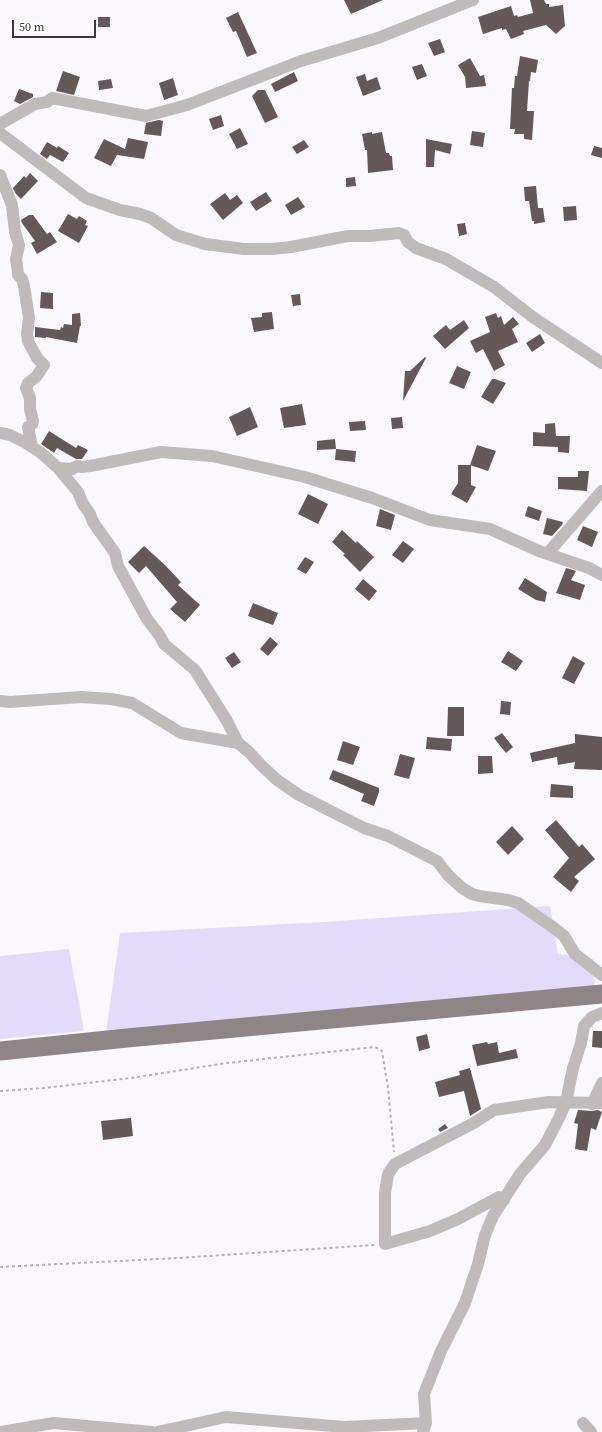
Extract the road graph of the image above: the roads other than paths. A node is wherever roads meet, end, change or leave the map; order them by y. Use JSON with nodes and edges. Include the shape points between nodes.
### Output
{"nodes":[{"id":1,"x":473,"y":0,"type":"edge"},
{"id":2,"x":452,"y":4,"type":"edge"},
{"id":3,"x":0,"y":124,"type":"edge"},
{"id":4,"x":0,"y":133,"type":"edge"},
{"id":5,"x":0,"y":175,"type":"edge"},
{"id":6,"x":602,"y":363,"type":"edge"},
{"id":7,"x":0,"y":433,"type":"edge"},
{"id":8,"x":32,"y":447,"type":"junction"},
{"id":9,"x":58,"y":468,"type":"junction"},
{"id":10,"x":602,"y":492,"type":"edge"},
{"id":11,"x":547,"y":554,"type":"junction"},
{"id":12,"x":602,"y":575,"type":"edge"},
{"id":13,"x":0,"y":700,"type":"edge"},
{"id":14,"x":238,"y":743,"type":"junction"},
{"id":15,"x":602,"y":975,"type":"edge"},
{"id":16,"x":602,"y":994,"type":"edge"},
{"id":17,"x":602,"y":1013,"type":"edge"},
{"id":18,"x":0,"y":1051,"type":"edge"},
{"id":19,"x":602,"y":1083,"type":"edge"},
{"id":20,"x":566,"y":1102,"type":"junction"},
{"id":21,"x":597,"y":1103,"type":"edge"},
{"id":22,"x":504,"y":1200,"type":"junction"},
{"id":23,"x":424,"y":1428,"type":"edge"},
{"id":24,"x":0,"y":1432,"type":"edge"},
{"id":25,"x":152,"y":1432,"type":"edge"},
{"id":26,"x":157,"y":1432,"type":"edge"}],
"edges":[{"from":1,"to":2,"type":"street"},
{"from":2,"to":3,"type":"street","via":[[378,38],[301,61],[187,105],[146,116],[52,98],[48,102],[35,104]]},
{"from":4,"to":6,"type":"street","via":[[86,198],[151,218],[176,235],[205,244],[272,249],[348,236],[404,234],[408,242],[416,248],[446,259],[494,287],[534,318]]},
{"from":5,"to":8,"type":"street","via":[[12,205],[19,245],[16,265],[24,286],[29,318],[28,341],[44,365],[26,388],[33,421],[28,426]]},
{"from":7,"to":8,"type":"street","via":[[10,435]]},
{"from":8,"to":9,"type":"street"},
{"from":9,"to":11,"type":"street","via":[[90,466],[161,452],[212,456],[305,476],[430,520],[490,529]]},
{"from":9,"to":14,"type":"street","via":[[78,492],[93,522],[115,553],[118,566],[147,620],[164,644],[195,670]]},
{"from":10,"to":11,"type":"street"},
{"from":11,"to":12,"type":"street"},
{"from":13,"to":14,"type":"street","via":[[10,702],[81,696],[111,699],[132,703],[181,733]]},
{"from":14,"to":15,"type":"street","via":[[277,780],[299,795],[437,861],[448,875],[472,894],[518,903],[564,936],[575,954]]},
{"from":16,"to":18,"type":"main road"},
{"from":17,"to":20,"type":"street","via":[[592,1017],[584,1026]]},
{"from":19,"to":21,"type":"street"},
{"from":20,"to":21,"type":"street"},
{"from":20,"to":22,"type":"street","via":[[545,1145],[520,1174]]},
{"from":20,"to":22,"type":"street","via":[[494,1110],[395,1164],[388,1174],[385,1192],[385,1244],[430,1231],[499,1197]]},
{"from":22,"to":23,"type":"street","via":[[493,1216],[485,1235],[465,1303],[441,1351],[424,1394]]},
{"from":23,"to":26,"type":"street","via":[[344,1427],[226,1417]]},
{"from":24,"to":25,"type":"street","via":[[54,1423]]}]}
